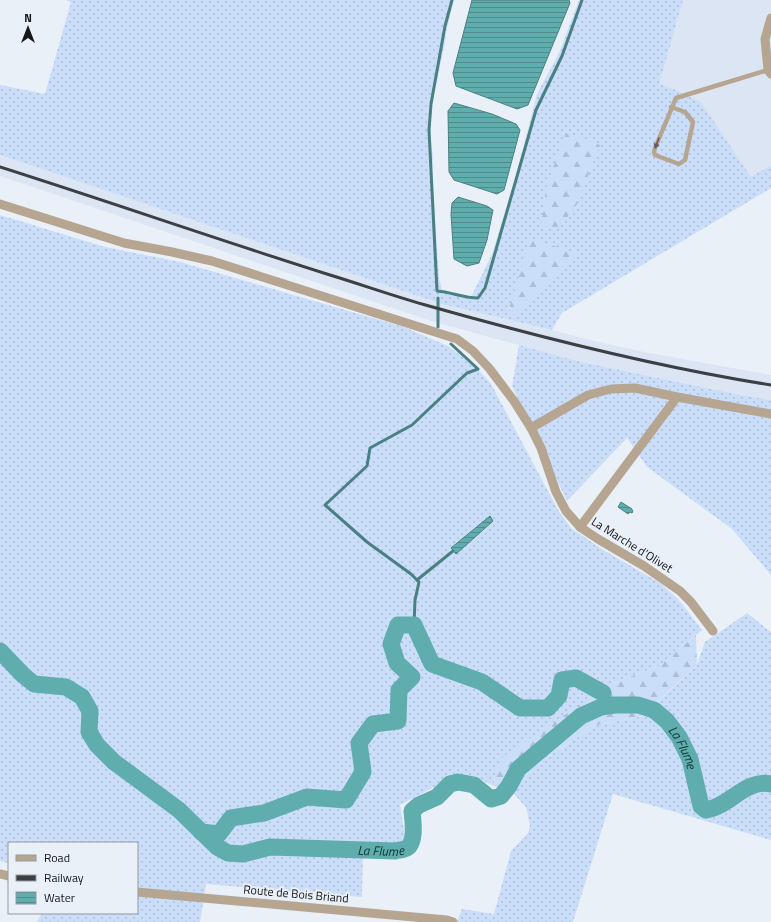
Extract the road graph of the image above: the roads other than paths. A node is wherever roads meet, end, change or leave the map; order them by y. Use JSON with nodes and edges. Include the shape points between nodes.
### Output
{"nodes":[{"id":1,"x":771,"y":18,"type":"edge"},
{"id":2,"x":769,"y":72,"type":"edge"},
{"id":3,"x":671,"y":107,"type":"junction"},
{"id":4,"x":0,"y":204,"type":"edge"},
{"id":5,"x":677,"y":397,"type":"junction"},
{"id":6,"x":771,"y":414,"type":"edge"},
{"id":7,"x":531,"y":428,"type":"junction"},
{"id":8,"x":580,"y":526,"type":"junction"},
{"id":9,"x":713,"y":631,"type":"dead end"},
{"id":10,"x":138,"y":892,"type":"edge"},
{"id":11,"x":449,"y":921,"type":"edge"}],
"edges":[{"from":1,"to":2,"type":"street","via":[[765,39]]},
{"from":2,"to":3,"type":"lane","via":[[676,98]]},
{"from":3,"to":3,"type":"lane","one_way":true,"via":[[654,152],[655,155],[679,164],[685,160],[693,122],[685,112]]},
{"from":4,"to":7,"type":"street","name":"La Marche d'Olivet","via":[[124,243],[212,261],[457,339],[489,368]]},
{"from":5,"to":6,"type":"street"},
{"from":5,"to":7,"type":"street","via":[[635,388],[611,389],[588,395]]},
{"from":5,"to":8,"type":"street"},
{"from":7,"to":8,"type":"street","name":"La Marche d'Olivet","via":[[541,448],[556,492],[566,511]]},
{"from":8,"to":9,"type":"street","name":"La Marche d'Olivet","via":[[680,591]]},
{"from":10,"to":11,"type":"street","name":"Route de Bois Briand"}]}
